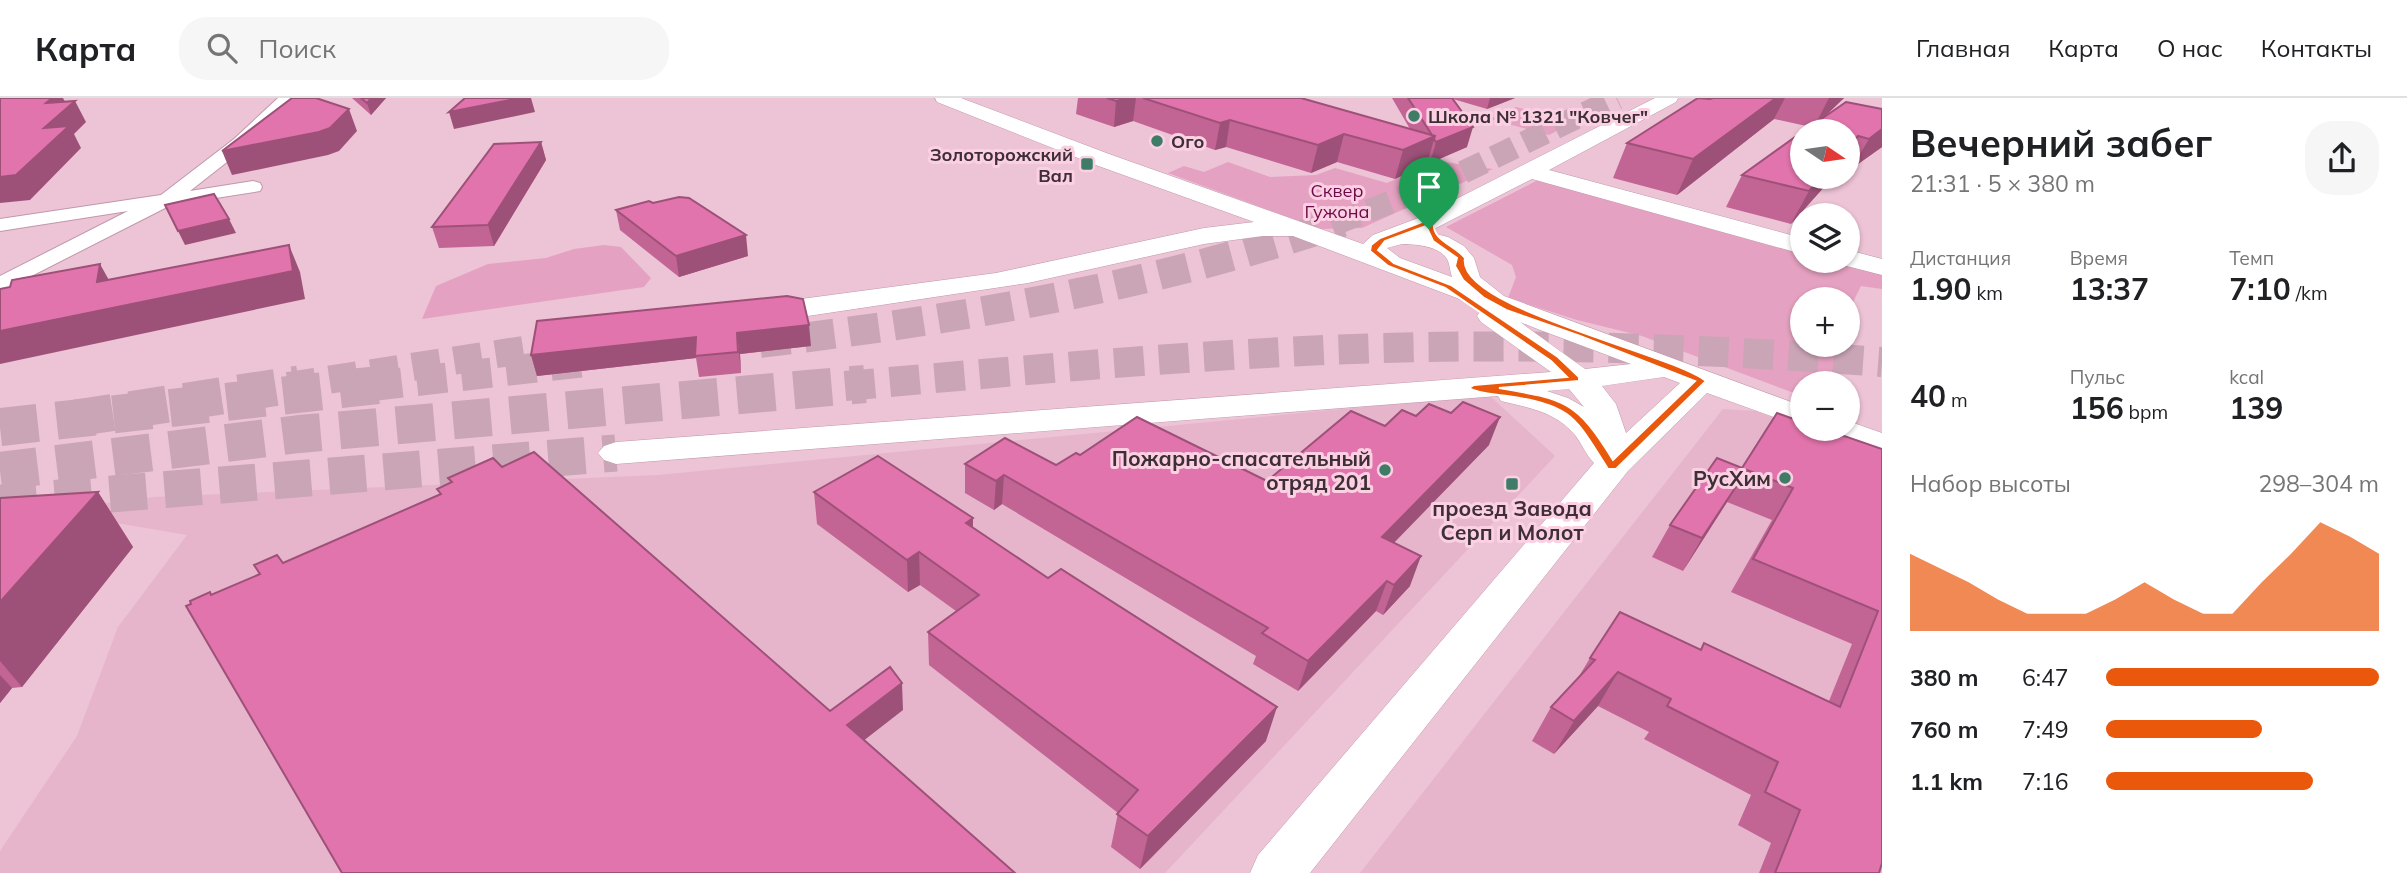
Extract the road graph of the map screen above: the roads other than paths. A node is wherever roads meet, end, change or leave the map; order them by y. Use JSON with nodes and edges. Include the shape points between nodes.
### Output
{"nodes":[{"id":1,"x":286,"y":98,"type":"edge"},
{"id":2,"x":944,"y":98,"type":"edge"},
{"id":3,"x":1669,"y":98,"type":"edge"},
{"id":4,"x":1530,"y":172,"type":"junction"},
{"id":5,"x":253,"y":187,"type":"dead end"},
{"id":6,"x":1179,"y":187,"type":"junction"},
{"id":7,"x":169,"y":199,"type":"junction"},
{"id":8,"x":1430,"y":222,"type":"junction"},
{"id":9,"x":0,"y":225,"type":"edge"},
{"id":10,"x":1292,"y":229,"type":"junction"},
{"id":11,"x":1184,"y":240,"type":"junction"},
{"id":12,"x":1790,"y":243,"type":"edge"},
{"id":13,"x":1442,"y":244,"type":"junction"},
{"id":14,"x":1389,"y":251,"type":"junction"},
{"id":15,"x":1860,"y":261,"type":"edge"},
{"id":16,"x":1882,"y":267,"type":"edge"},
{"id":17,"x":1453,"y":276,"type":"junction"},
{"id":18,"x":0,"y":285,"type":"edge"},
{"id":19,"x":801,"y":308,"type":"edge"},
{"id":20,"x":1664,"y":368,"type":"junction"},
{"id":21,"x":1576,"y":379,"type":"junction"},
{"id":22,"x":1701,"y":381,"type":"junction"},
{"id":23,"x":1474,"y":388,"type":"junction"},
{"id":24,"x":1790,"y":412,"type":"edge"},
{"id":25,"x":1860,"y":437,"type":"edge"},
{"id":26,"x":1882,"y":444,"type":"edge"},
{"id":27,"x":616,"y":453,"type":"tunnel mouth"},
{"id":28,"x":1612,"y":467,"type":"junction"},
{"id":29,"x":1277,"y":873,"type":"edge"}],
"edges":[{"from":1,"to":7,"type":"street","via":[[240,143]]},
{"from":2,"to":6,"type":"street"},
{"from":3,"to":4,"type":"street"},
{"from":4,"to":8,"type":"street"},
{"from":4,"to":12,"type":"street"},
{"from":5,"to":7,"type":"street"},
{"from":6,"to":10,"type":"street"},
{"from":6,"to":11,"type":"street","via":[[1208,211],[1213,221]]},
{"from":7,"to":9,"type":"street"},
{"from":7,"to":18,"type":"street"},
{"from":8,"to":13,"type":"street","via":[[1431,233]]},
{"from":8,"to":14,"type":"street"},
{"from":10,"to":11,"type":"street","via":[[1260,228]]},
{"from":10,"to":14,"type":"street"},
{"from":11,"to":19,"type":"street","via":[[1022,276]]},
{"from":13,"to":14,"type":"street","via":[[1422,239]]},
{"from":13,"to":17,"type":"street","via":[[1461,258]]},
{"from":14,"to":17,"type":"street"},
{"from":15,"to":16,"type":"street"},
{"from":17,"to":20,"type":"street","via":[[1510,308]]},
{"from":17,"to":21,"type":"street"},
{"from":20,"to":21,"type":"street"},
{"from":20,"to":22,"type":"street"},
{"from":21,"to":23,"type":"street"},
{"from":21,"to":28,"type":"street","via":[[1596,398],[1607,420]]},
{"from":22,"to":24,"type":"street"},
{"from":22,"to":28,"type":"street"},
{"from":23,"to":27,"type":"street"},
{"from":23,"to":28,"type":"street","via":[[1544,398],[1567,409],[1587,426]]},
{"from":25,"to":26,"type":"street"},
{"from":28,"to":29,"type":"street"}]}
